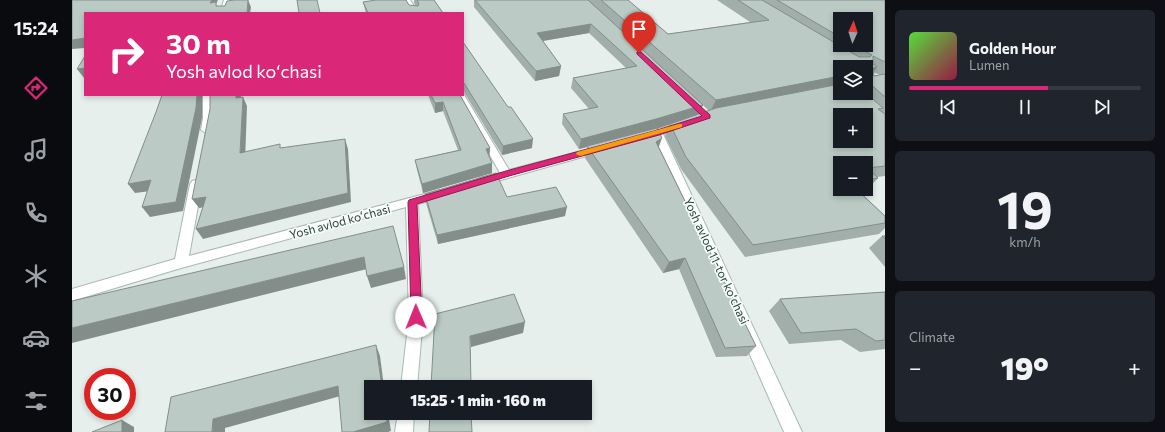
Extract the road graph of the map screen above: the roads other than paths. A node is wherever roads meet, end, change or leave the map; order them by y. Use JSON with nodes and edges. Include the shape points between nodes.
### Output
{"nodes":[{"id":1,"x":227,"y":0,"type":"edge"},
{"id":2,"x":407,"y":0,"type":"edge"},
{"id":3,"x":224,"y":12,"type":"edge"},
{"id":4,"x":414,"y":12,"type":"edge"},
{"id":5,"x":208,"y":96,"type":"edge"},
{"id":6,"x":462,"y":96,"type":"edge"},
{"id":7,"x":693,"y":122,"type":"edge"},
{"id":8,"x":657,"y":133,"type":"junction"},
{"id":9,"x":634,"y":139,"type":"edge"},
{"id":10,"x":204,"y":141,"type":"edge"},
{"id":11,"x":612,"y":145,"type":"edge"},
{"id":12,"x":198,"y":172,"type":"edge"},
{"id":13,"x":506,"y":174,"type":"junction"},
{"id":14,"x":470,"y":185,"type":"edge"},
{"id":15,"x":448,"y":192,"type":"edge"},
{"id":16,"x":412,"y":202,"type":"junction"},
{"id":17,"x":181,"y":263,"type":"junction"},
{"id":18,"x":72,"y":294,"type":"edge"},
{"id":19,"x":410,"y":380,"type":"edge"},
{"id":20,"x":405,"y":420,"type":"edge"},
{"id":21,"x":404,"y":432,"type":"edge"},
{"id":22,"x":794,"y":432,"type":"edge"}],
"edges":[{"from":1,"to":3,"type":"street"},
{"from":2,"to":4,"type":"street"},
{"from":5,"to":10,"type":"street"},
{"from":6,"to":13,"type":"street"},
{"from":7,"to":8,"type":"street"},
{"from":8,"to":9,"type":"street"},
{"from":8,"to":22,"type":"street","name":"Yosh avlod 11-tor koʻchasi"},
{"from":11,"to":13,"type":"street"},
{"from":12,"to":17,"type":"street"},
{"from":13,"to":14,"type":"street"},
{"from":15,"to":16,"type":"street","name":"Yosh avlod koʻchasi"},
{"from":16,"to":17,"type":"street","name":"Yosh avlod koʻchasi"},
{"from":16,"to":19,"type":"street","via":[[416,317]]},
{"from":17,"to":18,"type":"street","name":"Yosh avlod koʻchasi"},
{"from":20,"to":21,"type":"street"}]}
